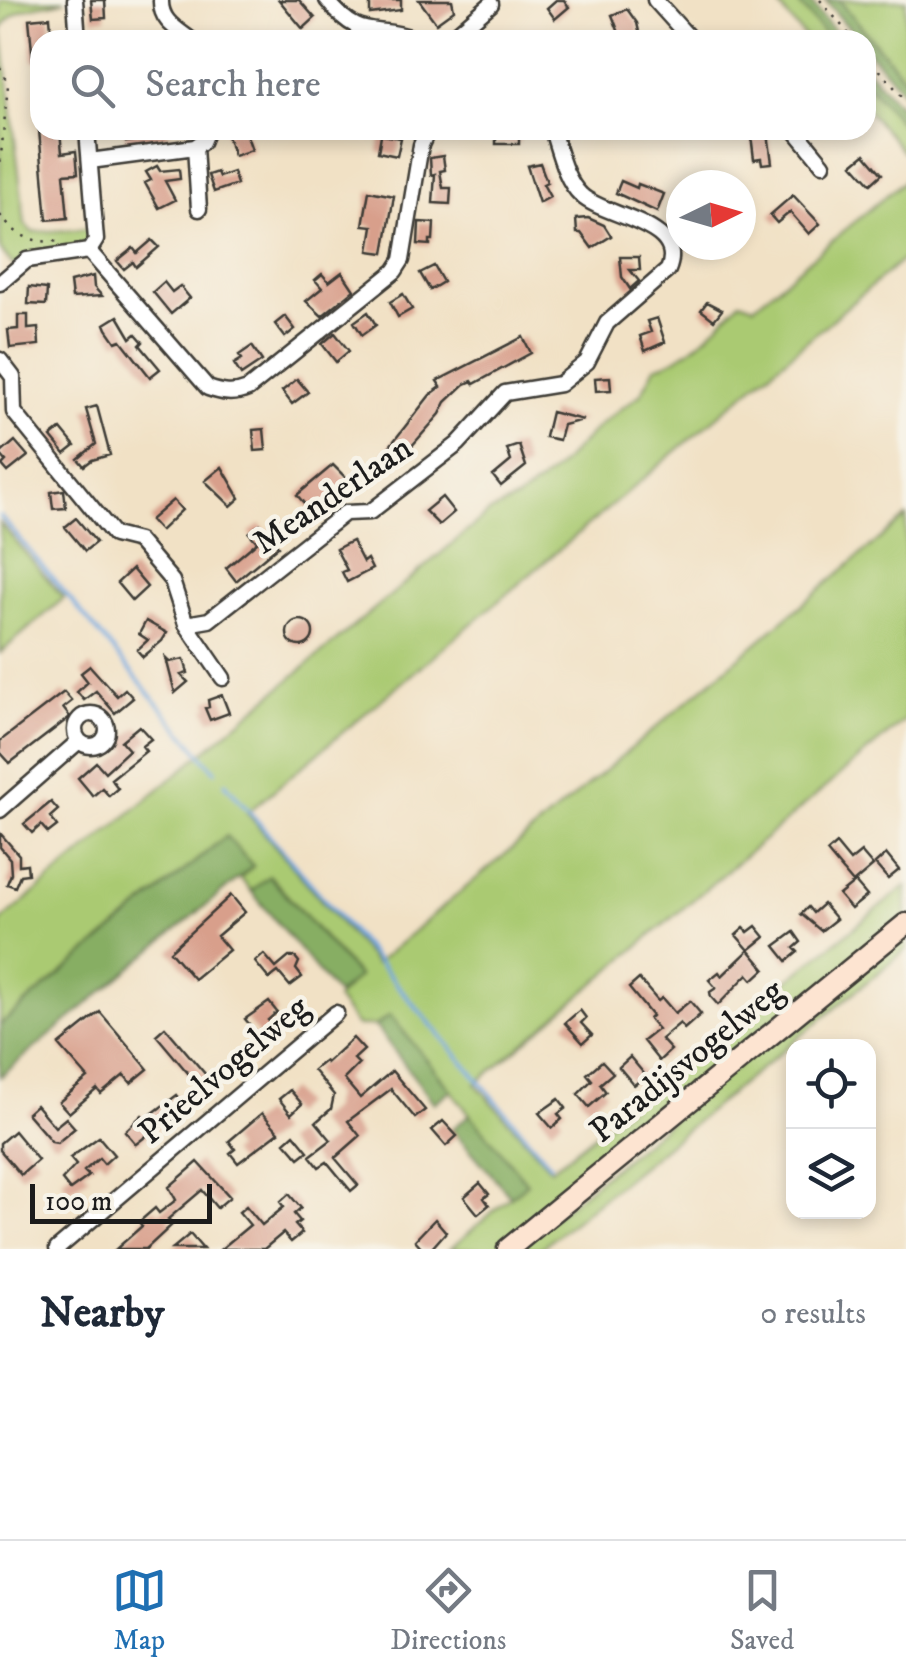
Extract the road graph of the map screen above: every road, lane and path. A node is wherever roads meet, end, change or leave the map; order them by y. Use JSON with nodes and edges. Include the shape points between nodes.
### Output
{"nodes":[{"id":1,"x":75,"y":0,"type":"edge"},
{"id":2,"x":162,"y":0,"type":"edge"},
{"id":3,"x":327,"y":0,"type":"edge"},
{"id":4,"x":655,"y":0,"type":"edge"},
{"id":5,"x":820,"y":0,"type":"edge"},
{"id":6,"x":490,"y":4,"type":"dead end"},
{"id":7,"x":77,"y":30,"type":"edge"},
{"id":8,"x":179,"y":30,"type":"edge"},
{"id":9,"x":362,"y":30,"type":"edge"},
{"id":10,"x":460,"y":30,"type":"edge"},
{"id":11,"x":683,"y":30,"type":"edge"},
{"id":12,"x":846,"y":30,"type":"edge"},
{"id":13,"x":876,"y":66,"type":"edge"},
{"id":14,"x":0,"y":68,"type":"edge"},
{"id":15,"x":906,"y":101,"type":"edge"},
{"id":16,"x":88,"y":140,"type":"edge"},
{"id":17,"x":203,"y":140,"type":"edge"},
{"id":18,"x":423,"y":140,"type":"edge"},
{"id":19,"x":555,"y":140,"type":"edge"},
{"id":20,"x":804,"y":140,"type":"edge"},
{"id":21,"x":195,"y":147,"type":"junction"},
{"id":22,"x":1,"y":149,"type":"edge"},
{"id":23,"x":90,"y":161,"type":"junction"},
{"id":24,"x":0,"y":164,"type":"edge"},
{"id":25,"x":823,"y":164,"type":"dead end"},
{"id":26,"x":199,"y":209,"type":"dead end"},
{"id":27,"x":0,"y":214,"type":"edge"},
{"id":28,"x":70,"y":240,"type":"dead end"},
{"id":29,"x":89,"y":251,"type":"junction"},
{"id":30,"x":0,"y":283,"type":"edge"},
{"id":31,"x":0,"y":360,"type":"edge"},
{"id":32,"x":186,"y":624,"type":"junction"},
{"id":33,"x":222,"y":678,"type":"dead end"},
{"id":34,"x":80,"y":741,"type":"dead end"},
{"id":35,"x":0,"y":810,"type":"edge"},
{"id":36,"x":906,"y":924,"type":"edge"},
{"id":37,"x":336,"y":1013,"type":"dead end"},
{"id":38,"x":57,"y":1249,"type":"edge"},
{"id":39,"x":508,"y":1249,"type":"edge"}],
"edges":[{"from":1,"to":7,"type":"street"},
{"from":2,"to":8,"type":"street","via":[[168,22]]},
{"from":3,"to":9,"type":"street"},
{"from":4,"to":11,"type":"street"},
{"from":5,"to":12,"type":"path"},
{"from":6,"to":10,"type":"street"},
{"from":13,"to":15,"type":"path"},
{"from":14,"to":22,"type":"path","via":[[8,85]]},
{"from":16,"to":23,"type":"street"},
{"from":17,"to":21,"type":"street"},
{"from":18,"to":29,"type":"street","via":[[395,271],[237,393],[208,388]]},
{"from":19,"to":32,"type":"street","name":"Meanderlaan","via":[[582,197],[650,228],[669,246],[668,270],[607,323],[587,362],[560,384],[505,393],[458,444],[370,512],[345,513],[209,620]]},
{"from":20,"to":25,"type":"street"},
{"from":21,"to":23,"type":"street"},
{"from":21,"to":26,"type":"street"},
{"from":22,"to":24,"type":"path"},
{"from":23,"to":29,"type":"street","via":[[96,240]]},
{"from":27,"to":28,"type":"path","via":[[28,239]]},
{"from":29,"to":30,"type":"street","via":[[27,260]]},
{"from":31,"to":32,"type":"street","via":[[13,377],[14,412],[114,535],[138,541],[172,581]]},
{"from":32,"to":33,"type":"street"},
{"from":34,"to":35,"type":"street"},
{"from":36,"to":39,"type":"street","name":"Paradijsvogelweg"},
{"from":37,"to":38,"type":"street","name":"Prieelvogelweg"}]}
